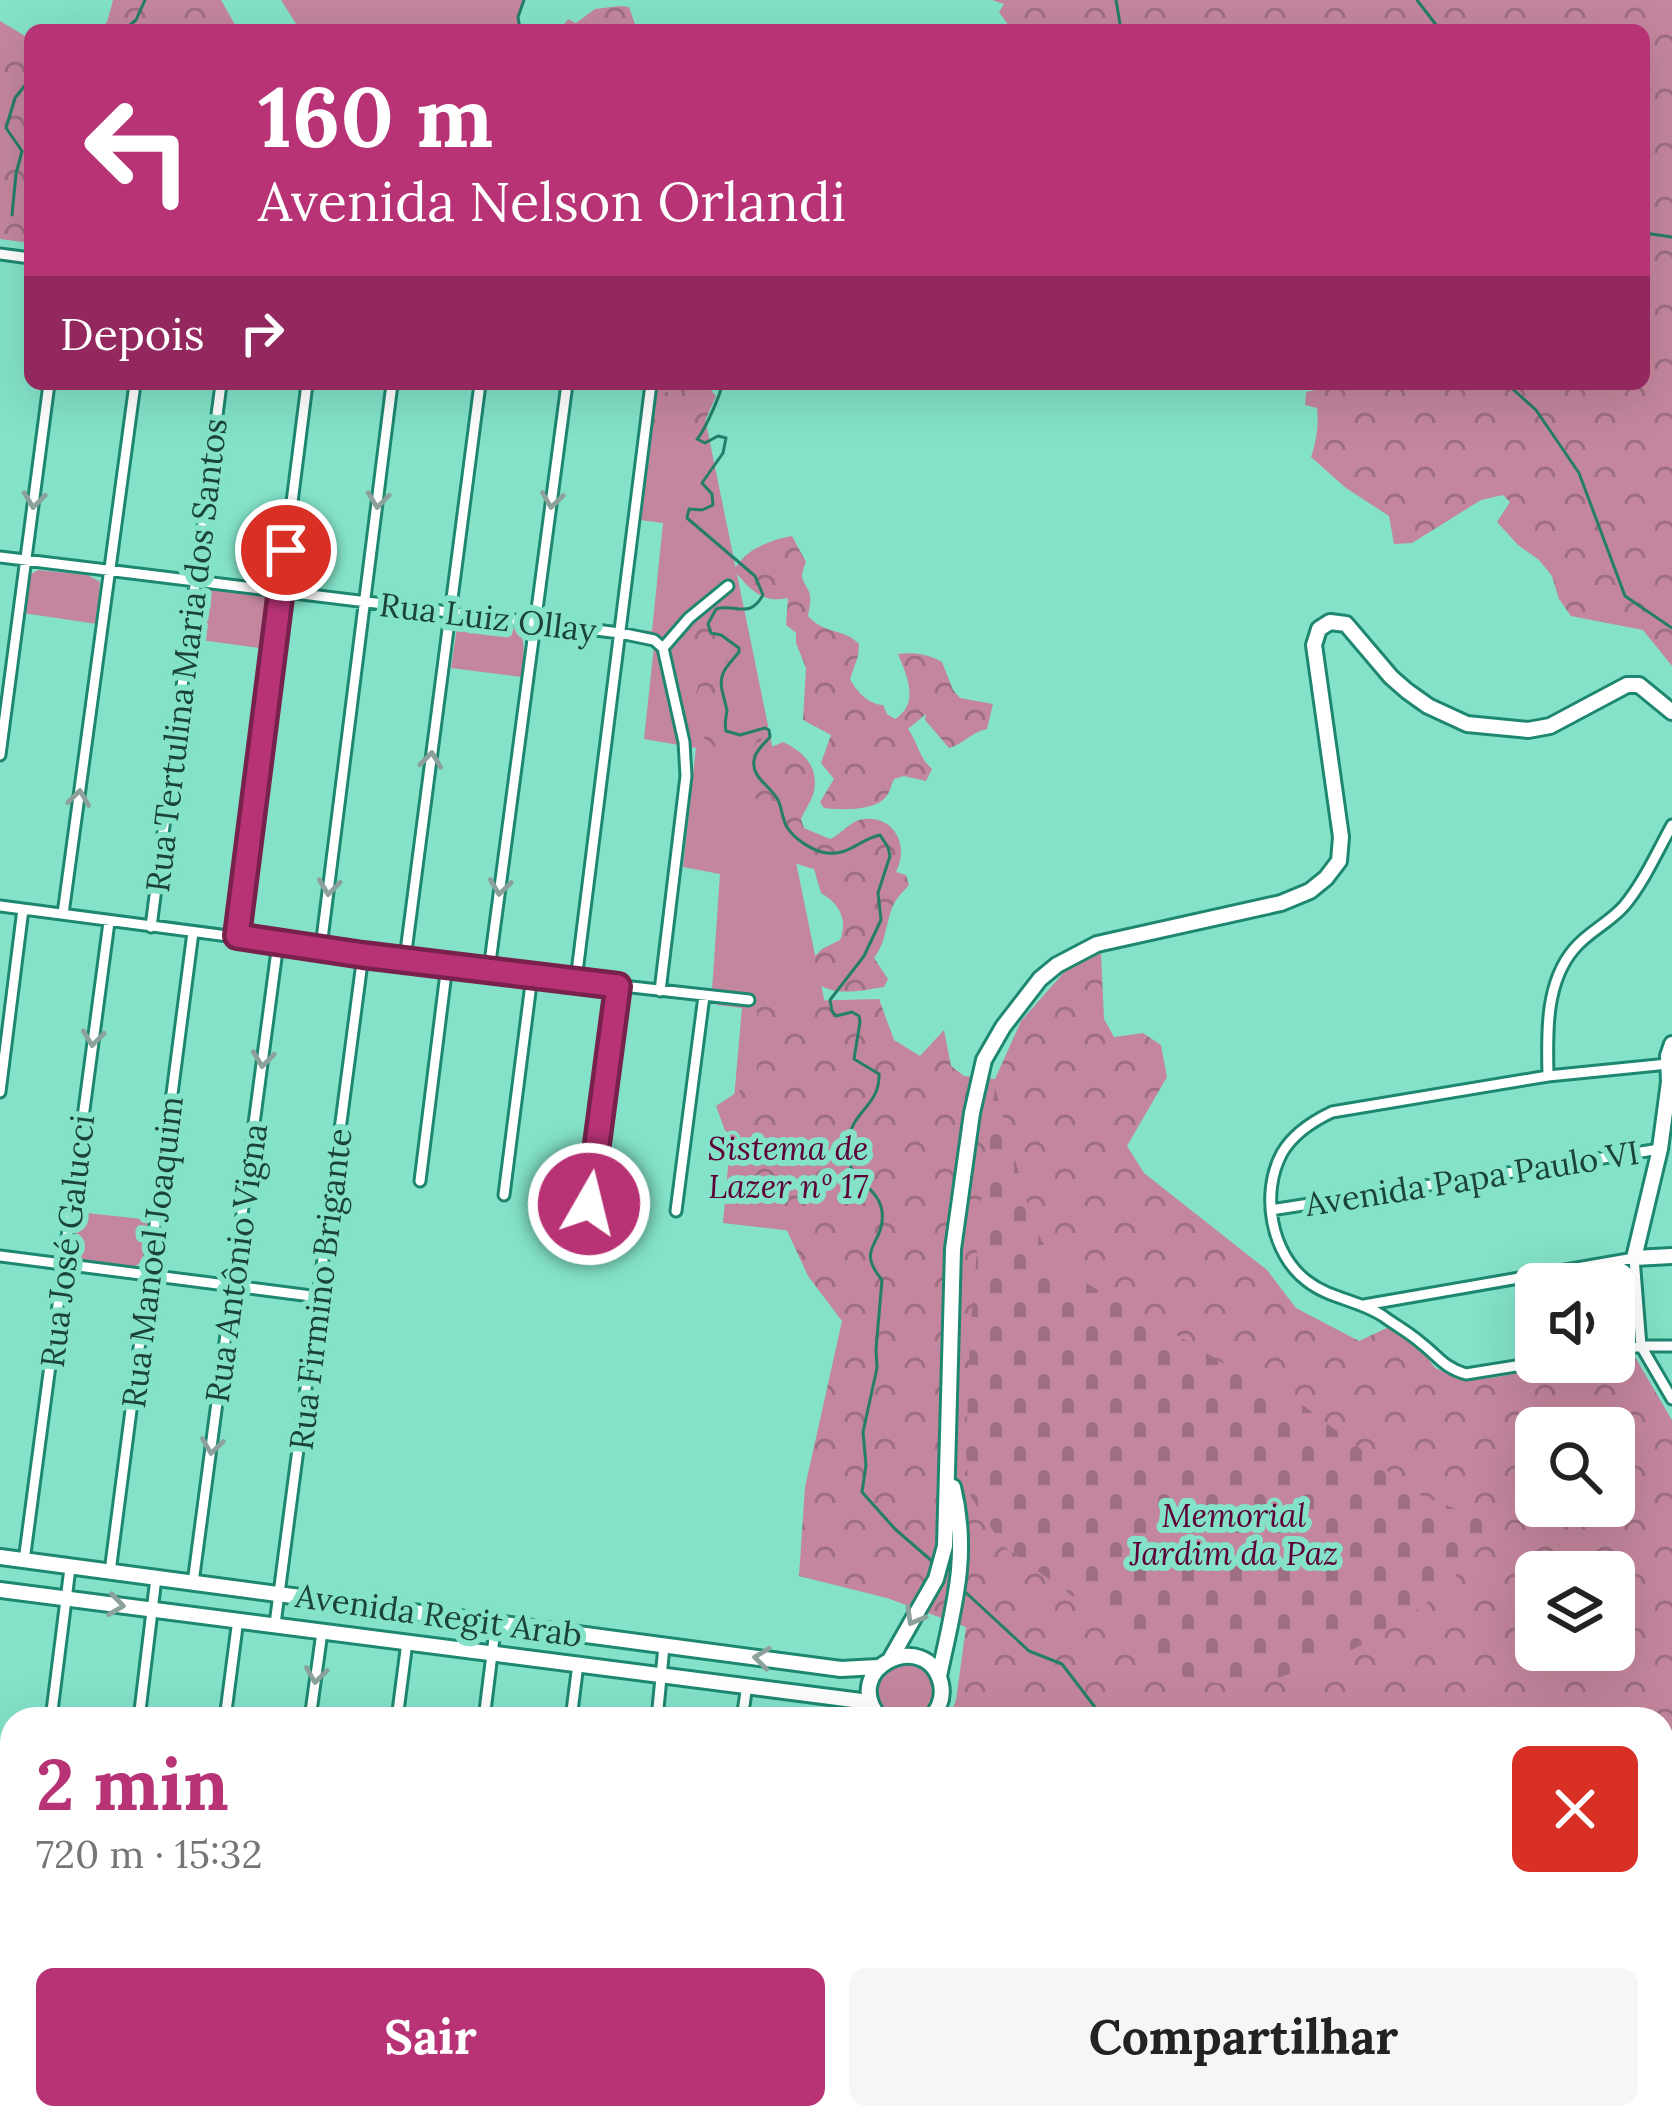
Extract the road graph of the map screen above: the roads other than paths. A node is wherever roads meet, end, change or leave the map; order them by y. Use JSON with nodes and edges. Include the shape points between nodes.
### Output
{"nodes":[{"id":1,"x":48,"y":390,"type":"edge"},
{"id":2,"x":133,"y":390,"type":"edge"},
{"id":3,"x":220,"y":390,"type":"edge"},
{"id":4,"x":306,"y":390,"type":"edge"},
{"id":5,"x":391,"y":390,"type":"edge"},
{"id":6,"x":478,"y":390,"type":"edge"},
{"id":7,"x":566,"y":390,"type":"edge"},
{"id":8,"x":650,"y":390,"type":"edge"},
{"id":9,"x":0,"y":557,"type":"edge"},
{"id":10,"x":26,"y":561,"type":"junction"},
{"id":11,"x":110,"y":570,"type":"junction"},
{"id":12,"x":196,"y":580,"type":"junction"},
{"id":13,"x":728,"y":586,"type":"dead end"},
{"id":14,"x":281,"y":592,"type":"junction"},
{"id":15,"x":365,"y":602,"type":"junction"},
{"id":16,"x":451,"y":612,"type":"junction"},
{"id":17,"x":535,"y":623,"type":"junction"},
{"id":18,"x":620,"y":633,"type":"junction"},
{"id":19,"x":663,"y":648,"type":"junction"},
{"id":20,"x":1672,"y":712,"type":"edge"},
{"id":21,"x":0,"y":755,"type":"edge"},
{"id":22,"x":1672,"y":825,"type":"edge"},
{"id":23,"x":0,"y":906,"type":"edge"},
{"id":24,"x":22,"y":910,"type":"junction"},
{"id":25,"x":63,"y":914,"type":"junction"},
{"id":26,"x":109,"y":922,"type":"junction"},
{"id":27,"x":152,"y":927,"type":"junction"},
{"id":28,"x":194,"y":932,"type":"junction"},
{"id":29,"x":237,"y":936,"type":"junction"},
{"id":30,"x":278,"y":943,"type":"junction"},
{"id":31,"x":321,"y":947,"type":"junction"},
{"id":32,"x":363,"y":955,"type":"junction"},
{"id":33,"x":405,"y":959,"type":"junction"},
{"id":34,"x":447,"y":964,"type":"junction"},
{"id":35,"x":489,"y":970,"type":"junction"},
{"id":36,"x":532,"y":976,"type":"junction"},
{"id":37,"x":576,"y":980,"type":"junction"},
{"id":38,"x":618,"y":986,"type":"junction"},
{"id":39,"x":661,"y":991,"type":"junction"},
{"id":40,"x":704,"y":996,"type":"junction"},
{"id":41,"x":749,"y":1000,"type":"dead end"},
{"id":42,"x":1672,"y":1044,"type":"edge"},
{"id":43,"x":1668,"y":1064,"type":"junction"},
{"id":44,"x":1548,"y":1076,"type":"junction"},
{"id":45,"x":0,"y":1092,"type":"edge"},
{"id":46,"x":1666,"y":1148,"type":"edge"},
{"id":47,"x":420,"y":1181,"type":"dead end"},
{"id":48,"x":504,"y":1195,"type":"dead end"},
{"id":49,"x":589,"y":1204,"type":"dead end"},
{"id":50,"x":1271,"y":1210,"type":"junction"},
{"id":51,"x":676,"y":1211,"type":"dead end"},
{"id":52,"x":0,"y":1256,"type":"edge"},
{"id":53,"x":1672,"y":1256,"type":"edge"},
{"id":54,"x":1634,"y":1258,"type":"junction"},
{"id":55,"x":64,"y":1265,"type":"junction"},
{"id":56,"x":149,"y":1276,"type":"junction"},
{"id":57,"x":234,"y":1287,"type":"junction"},
{"id":58,"x":319,"y":1297,"type":"junction"},
{"id":59,"x":1364,"y":1305,"type":"junction"},
{"id":60,"x":1641,"y":1346,"type":"junction"},
{"id":61,"x":1672,"y":1346,"type":"edge"},
{"id":62,"x":1635,"y":1347,"type":"edge"},
{"id":63,"x":1515,"y":1366,"type":"edge"},
{"id":64,"x":1672,"y":1399,"type":"edge"},
{"id":65,"x":949,"y":1470,"type":"junction"},
{"id":66,"x":0,"y":1557,"type":"edge"},
{"id":67,"x":24,"y":1561,"type":"junction"},
{"id":68,"x":70,"y":1568,"type":"junction"},
{"id":69,"x":110,"y":1572,"type":"junction"},
{"id":70,"x":156,"y":1578,"type":"junction"},
{"id":71,"x":193,"y":1583,"type":"junction"},
{"id":72,"x":0,"y":1590,"type":"edge"},
{"id":73,"x":281,"y":1594,"type":"junction"},
{"id":74,"x":67,"y":1598,"type":"junction"},
{"id":75,"x":153,"y":1610,"type":"junction"},
{"id":76,"x":238,"y":1619,"type":"junction"},
{"id":77,"x":496,"y":1622,"type":"junction"},
{"id":78,"x":275,"y":1624,"type":"junction"},
{"id":79,"x":322,"y":1632,"type":"junction"},
{"id":80,"x":407,"y":1642,"type":"junction"},
{"id":81,"x":664,"y":1646,"type":"junction"},
{"id":82,"x":493,"y":1652,"type":"junction"},
{"id":83,"x":885,"y":1662,"type":"junction"},
{"id":84,"x":578,"y":1664,"type":"junction"},
{"id":85,"x":662,"y":1675,"type":"junction"},
{"id":86,"x":939,"y":1676,"type":"junction"},
{"id":87,"x":747,"y":1685,"type":"junction"},
{"id":88,"x":53,"y":1707,"type":"edge"},
{"id":89,"x":141,"y":1707,"type":"edge"},
{"id":90,"x":227,"y":1707,"type":"edge"},
{"id":91,"x":312,"y":1707,"type":"edge"},
{"id":92,"x":399,"y":1707,"type":"edge"},
{"id":93,"x":486,"y":1707,"type":"edge"},
{"id":94,"x":573,"y":1707,"type":"edge"},
{"id":95,"x":658,"y":1707,"type":"edge"},
{"id":96,"x":744,"y":1707,"type":"edge"},
{"id":97,"x":848,"y":1707,"type":"edge"},
{"id":98,"x":874,"y":1707,"type":"edge"},
{"id":99,"x":937,"y":1707,"type":"edge"}],
"edges":[{"from":1,"to":10,"type":"street","one_way":true},
{"from":2,"to":11,"type":"street"},
{"from":3,"to":12,"type":"street","name":"Rua Tertulina Maria dos Santos"},
{"from":4,"to":14,"type":"street"},
{"from":5,"to":15,"type":"street","one_way":true},
{"from":6,"to":16,"type":"street"},
{"from":7,"to":17,"type":"street","one_way":true},
{"from":8,"to":18,"type":"street"},
{"from":9,"to":10,"type":"street","name":"Rua Luiz Ollay"},
{"from":10,"to":11,"type":"street","name":"Rua Luiz Ollay"},
{"from":10,"to":21,"type":"street"},
{"from":11,"to":12,"type":"street","name":"Rua Luiz Ollay"},
{"from":25,"to":11,"type":"street","one_way":true},
{"from":12,"to":14,"type":"street","name":"Rua Luiz Ollay"},
{"from":12,"to":27,"type":"street","name":"Rua Tertulina Maria dos Santos"},
{"from":13,"to":19,"type":"street"},
{"from":14,"to":15,"type":"street","name":"Rua Luiz Ollay"},
{"from":14,"to":29,"type":"street"},
{"from":15,"to":16,"type":"street","name":"Rua Luiz Ollay"},
{"from":15,"to":31,"type":"street","one_way":true},
{"from":16,"to":17,"type":"street","name":"Rua Luiz Ollay"},
{"from":33,"to":16,"type":"street","one_way":true},
{"from":17,"to":18,"type":"street","name":"Rua Luiz Ollay"},
{"from":17,"to":35,"type":"street","one_way":true},
{"from":18,"to":19,"type":"street","name":"Rua Luiz Ollay"},
{"from":18,"to":37,"type":"street"},
{"from":19,"to":39,"type":"street","via":[[686,776]]},
{"from":20,"to":65,"type":"main road","via":[[1640,685],[1627,685],[1550,726],[1467,724],[1391,677],[1346,624],[1319,629],[1314,645],[1341,837],[1339,861],[1326,878],[1281,903],[1076,953],[1025,996],[984,1060],[953,1249]]},
{"from":22,"to":44,"type":"street","via":[[1624,905],[1564,965],[1548,1018]]},
{"from":23,"to":24,"type":"street"},
{"from":24,"to":25,"type":"street"},
{"from":24,"to":45,"type":"street"},
{"from":25,"to":26,"type":"street"},
{"from":26,"to":27,"type":"street"},
{"from":26,"to":55,"type":"street","name":"Rua José Galucci","one_way":true},
{"from":27,"to":28,"type":"street"},
{"from":28,"to":29,"type":"street"},
{"from":28,"to":56,"type":"street","name":"Rua Manoel Joaquim"},
{"from":29,"to":30,"type":"street"},
{"from":30,"to":31,"type":"street"},
{"from":30,"to":57,"type":"street","name":"Rua Antônio Vigna","one_way":true},
{"from":31,"to":32,"type":"street"},
{"from":32,"to":33,"type":"street"},
{"from":32,"to":58,"type":"street","name":"Rua Firmino Brigante"},
{"from":33,"to":34,"type":"street"},
{"from":34,"to":35,"type":"street"},
{"from":34,"to":47,"type":"street"},
{"from":35,"to":36,"type":"street"},
{"from":36,"to":37,"type":"street"},
{"from":36,"to":48,"type":"street"},
{"from":37,"to":38,"type":"street"},
{"from":38,"to":39,"type":"street"},
{"from":38,"to":49,"type":"street"},
{"from":39,"to":40,"type":"street"},
{"from":40,"to":41,"type":"street"},
{"from":40,"to":51,"type":"street"},
{"from":42,"to":43,"type":"main road"},
{"from":43,"to":44,"type":"street"},
{"from":43,"to":46,"type":"main road"},
{"from":44,"to":50,"type":"street","via":[[1332,1112],[1281,1156]]},
{"from":46,"to":50,"type":"street","name":"Avenida Papa Paulo VI"},
{"from":46,"to":54,"type":"main road"},
{"from":50,"to":59,"type":"street","via":[[1293,1268],[1327,1293]]},
{"from":52,"to":55,"type":"street"},
{"from":53,"to":54,"type":"main road"},
{"from":54,"to":59,"type":"street"},
{"from":54,"to":60,"type":"street"},
{"from":55,"to":56,"type":"street"},
{"from":55,"to":67,"type":"street","name":"Rua José Galucci"},
{"from":56,"to":57,"type":"street"},
{"from":56,"to":69,"type":"street","name":"Rua Manoel Joaquim"},
{"from":57,"to":58,"type":"street"},
{"from":57,"to":71,"type":"street","name":"Rua Antônio Vigna","one_way":true},
{"from":58,"to":73,"type":"street","name":"Rua Firmino Brigante"},
{"from":59,"to":63,"type":"street","via":[[1454,1371]]},
{"from":60,"to":61,"type":"street"},
{"from":60,"to":62,"type":"street"},
{"from":60,"to":64,"type":"street"},
{"from":65,"to":83,"type":"main road","one_way":true,"via":[[939,1568]]},
{"from":65,"to":86,"type":"main road","via":[[962,1545]]},
{"from":66,"to":67,"type":"main road","name":"Avenida Regit Arab"},
{"from":67,"to":68,"type":"main road","name":"Avenida Regit Arab"},
{"from":68,"to":69,"type":"main road","name":"Avenida Regit Arab"},
{"from":68,"to":74,"type":"street"},
{"from":69,"to":70,"type":"main road","name":"Avenida Regit Arab"},
{"from":70,"to":71,"type":"main road","name":"Avenida Regit Arab"},
{"from":70,"to":75,"type":"street"},
{"from":71,"to":73,"type":"main road","name":"Avenida Regit Arab"},
{"from":72,"to":74,"type":"main road","name":"Avenida Regit Arab"},
{"from":73,"to":77,"type":"main road","name":"Avenida Regit Arab"},
{"from":73,"to":78,"type":"street","name":"Rua Firmino Brigante"},
{"from":74,"to":75,"type":"main road","name":"Avenida Regit Arab","one_way":true},
{"from":74,"to":88,"type":"street"},
{"from":75,"to":76,"type":"main road","name":"Avenida Regit Arab"},
{"from":75,"to":89,"type":"street"},
{"from":76,"to":78,"type":"main road","name":"Avenida Regit Arab"},
{"from":76,"to":90,"type":"street"},
{"from":77,"to":81,"type":"main road","name":"Avenida Regit Arab"},
{"from":77,"to":82,"type":"street"},
{"from":78,"to":79,"type":"main road","name":"Avenida Regit Arab"},
{"from":79,"to":80,"type":"main road","name":"Avenida Regit Arab"},
{"from":79,"to":91,"type":"street","one_way":true},
{"from":80,"to":82,"type":"main road","name":"Avenida Regit Arab"},
{"from":80,"to":92,"type":"street"},
{"from":83,"to":81,"type":"main road","name":"Avenida Regit Arab","one_way":true,"via":[[841,1669]]},
{"from":81,"to":85,"type":"street"},
{"from":82,"to":84,"type":"main road","name":"Avenida Regit Arab"},
{"from":82,"to":93,"type":"street"},
{"from":83,"to":86,"type":"main road","name":"Avenida Regit Arab","via":[[918,1657]]},
{"from":83,"to":98,"type":"main road","via":[[871,1681]]},
{"from":84,"to":85,"type":"main road","name":"Avenida Regit Arab"},
{"from":84,"to":94,"type":"street"},
{"from":85,"to":87,"type":"main road","name":"Avenida Regit Arab"},
{"from":85,"to":95,"type":"street"},
{"from":86,"to":99,"type":"main road"},
{"from":87,"to":96,"type":"street"},
{"from":87,"to":97,"type":"main road","name":"Avenida Regit Arab"}]}
